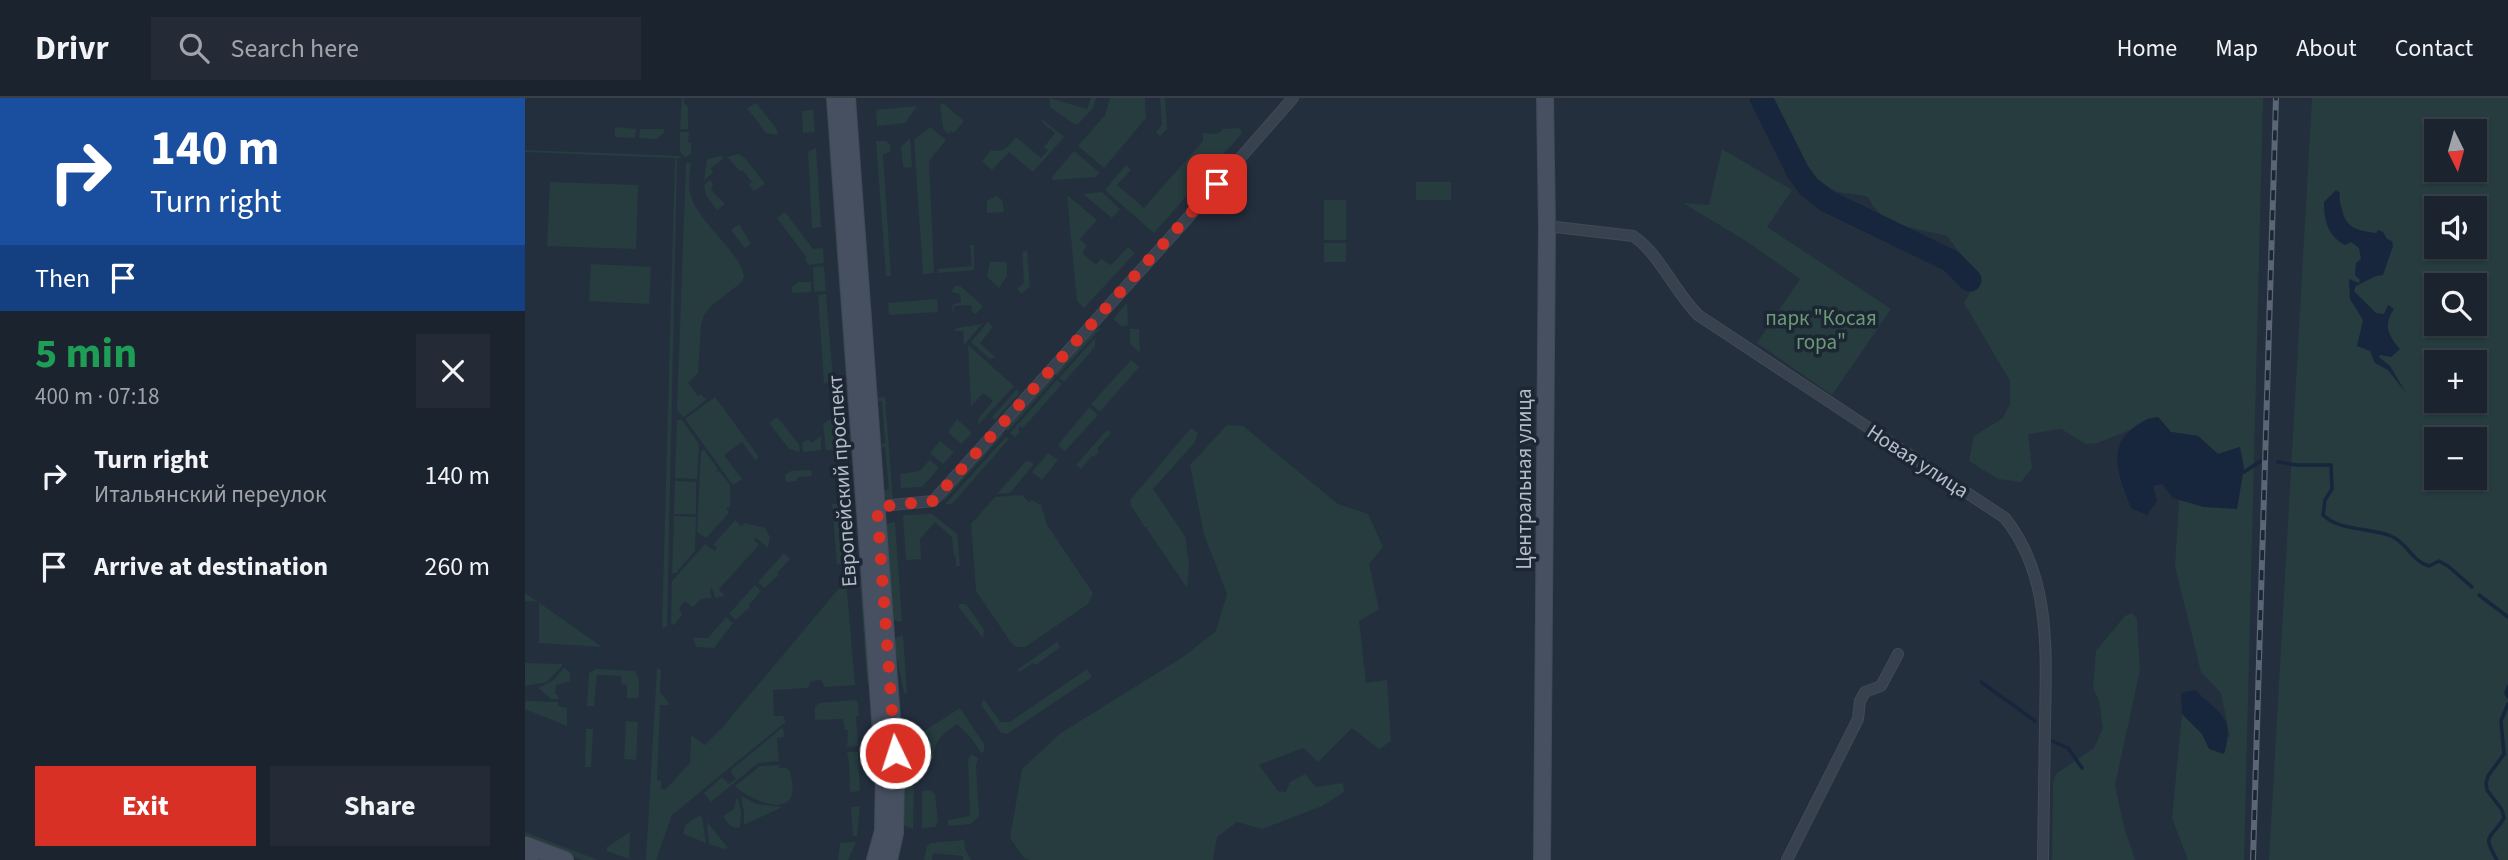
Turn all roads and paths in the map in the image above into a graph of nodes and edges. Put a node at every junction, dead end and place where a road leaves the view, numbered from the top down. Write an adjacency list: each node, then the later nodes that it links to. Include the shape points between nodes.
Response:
1 (835, 98): 6 (street, Европейский проспект)
2 (847, 98): 6 (street, Европейский проспект)
3 (1293, 98): 6 (street, via 933,501)
4 (1545, 98): 5 (street, Центральная улица)
5 (1546, 226): 14 (street, Центральная улица); 16 (street, Новая улица, via 1633,236 1698,315 2005,518 2026,550 2045,630)
6 (871, 507): 12 (street, Европейский проспект, via 885,786 883,831); 13 (street, Европейский проспект, via 896,775)
7 (1898, 654): 15 (street, via 1881,686 1865,692 1860,701 1858,719)
8 (525, 845): 11 (street)
9 (525, 858): 10 (street)
10 (530, 860)
11 (565, 860)
12 (874, 860)
13 (890, 860)
14 (1542, 860)
15 (1787, 860)
16 (2043, 860)

